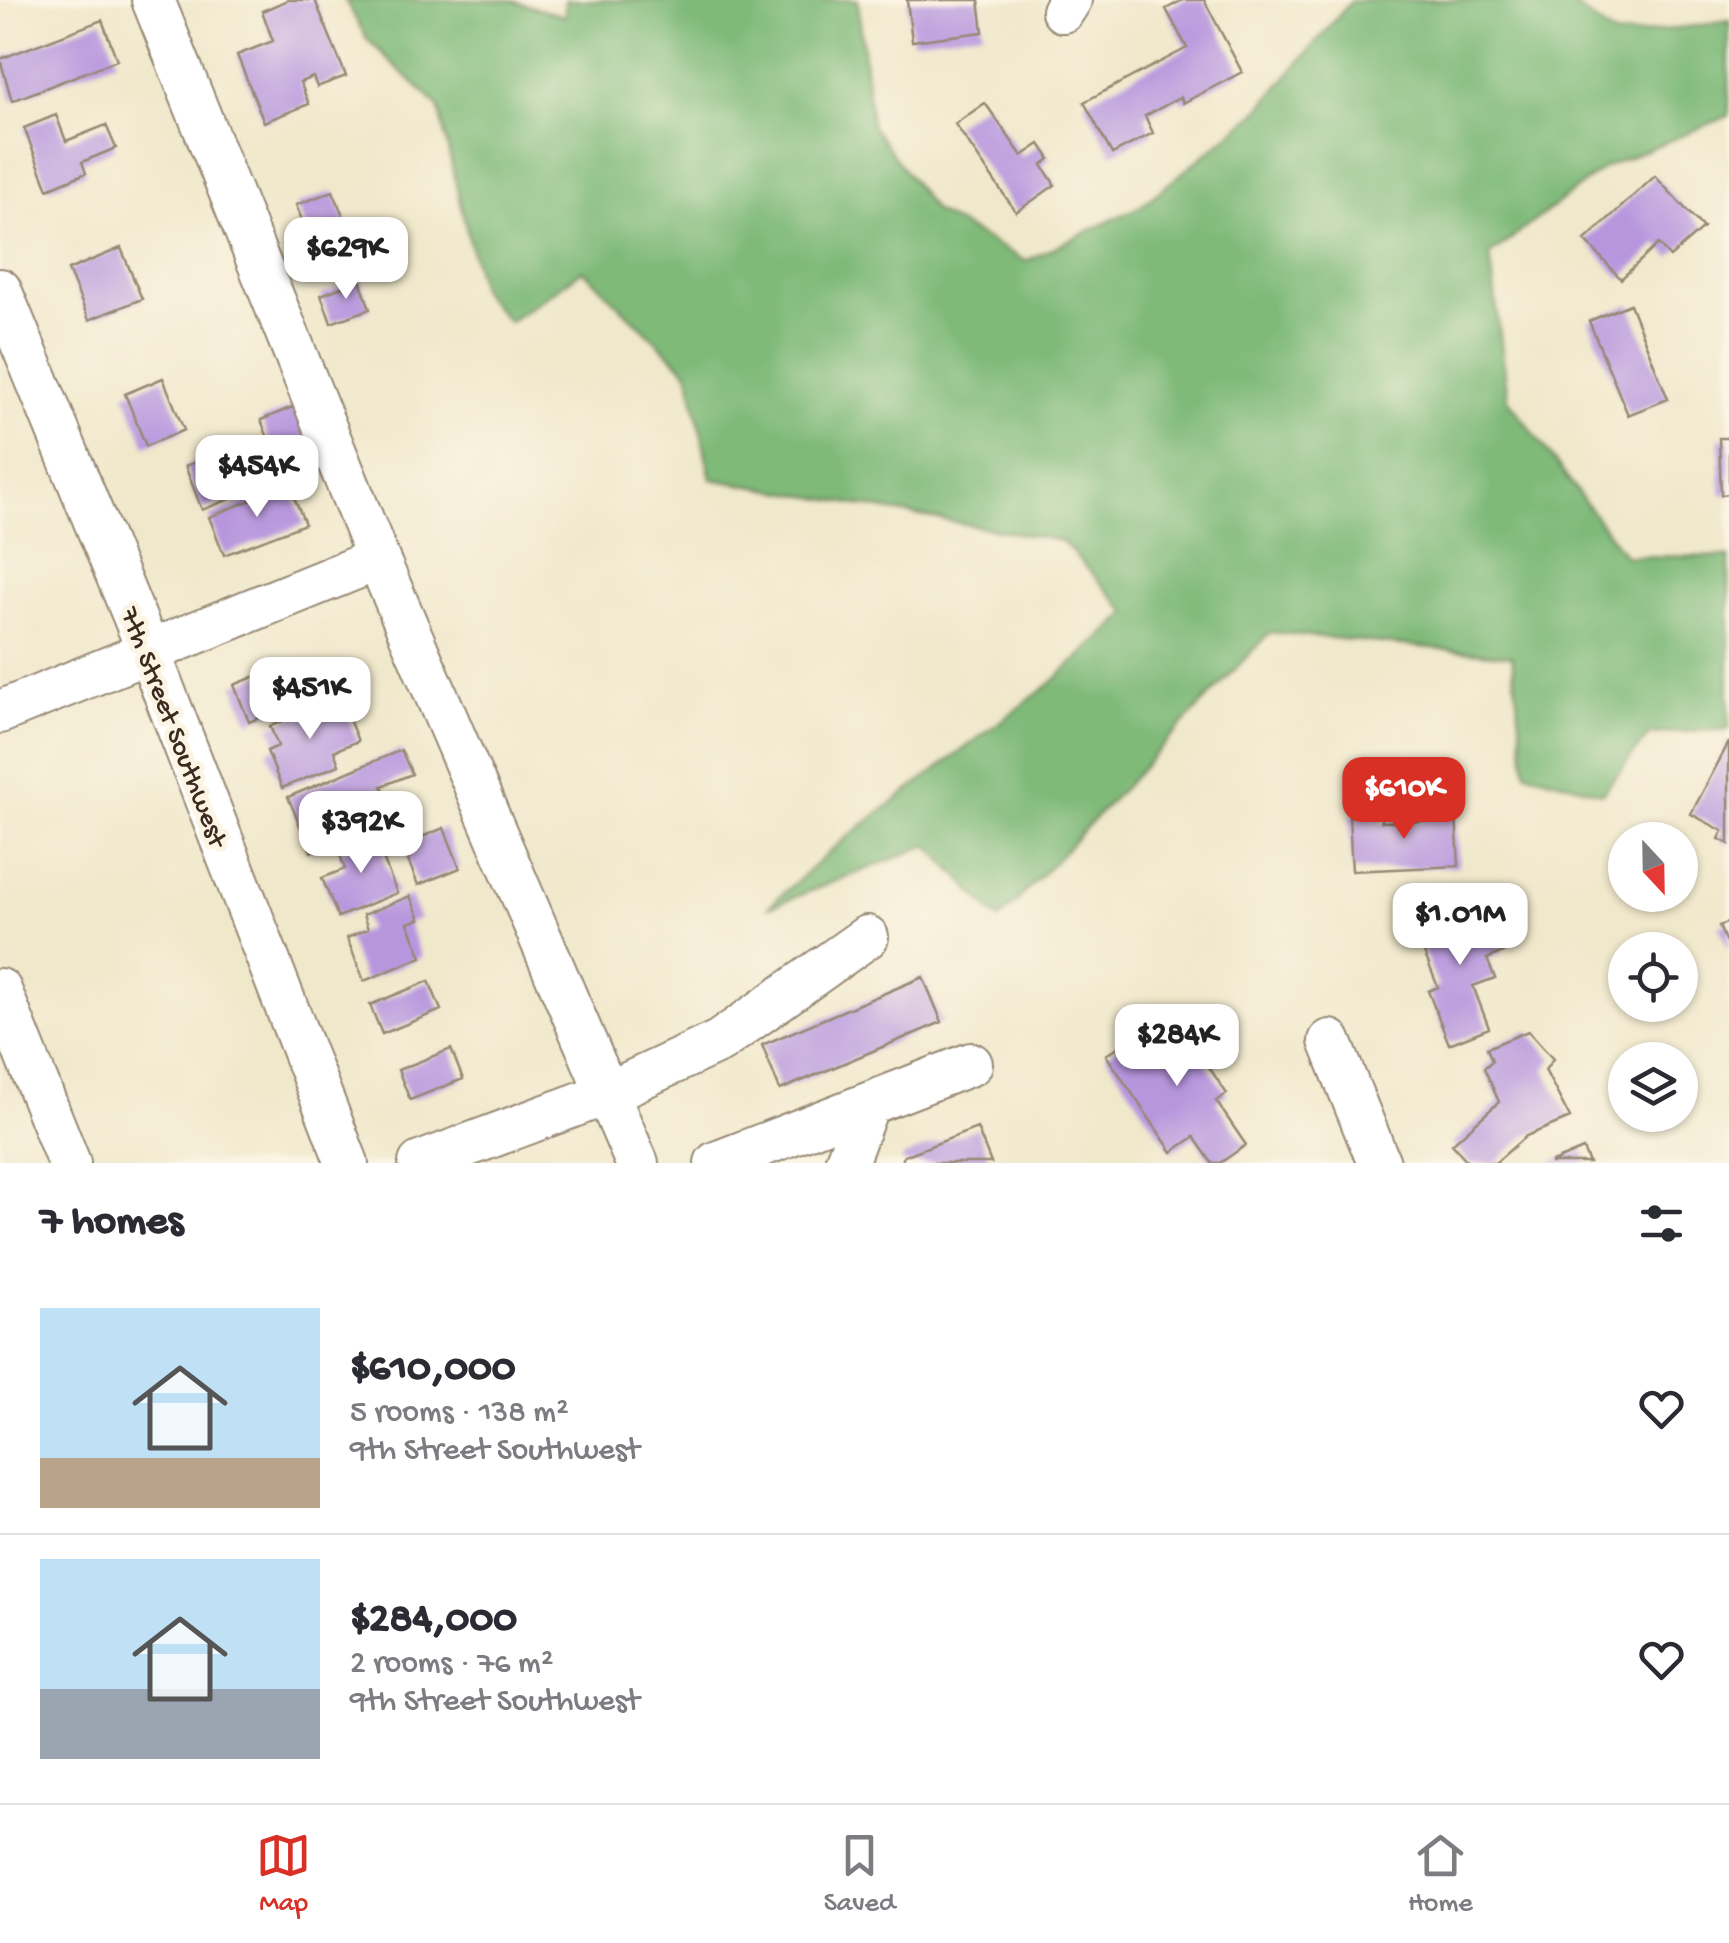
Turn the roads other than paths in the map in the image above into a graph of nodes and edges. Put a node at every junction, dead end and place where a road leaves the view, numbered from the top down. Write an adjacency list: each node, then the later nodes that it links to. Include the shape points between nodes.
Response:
1 (152, 0): 3 (street)
2 (0, 290): 4 (street, 7th Street Southwest)
3 (378, 559): 4 (street); 10 (street)
4 (148, 650): 5 (street); 13 (street, 7th Street Southwest)
5 (0, 712)
6 (868, 937): 10 (street, via 720,1040)
7 (0, 990): 12 (street)
8 (1330, 1041): 18 (street)
9 (971, 1064): 11 (street)
10 (608, 1093): 14 (street); 15 (street)
11 (868, 1104): 16 (street); 17 (street)
12 (69, 1163)
13 (347, 1163)
14 (420, 1163)
15 (637, 1163)
16 (716, 1163)
17 (846, 1163)
18 (1379, 1163)

